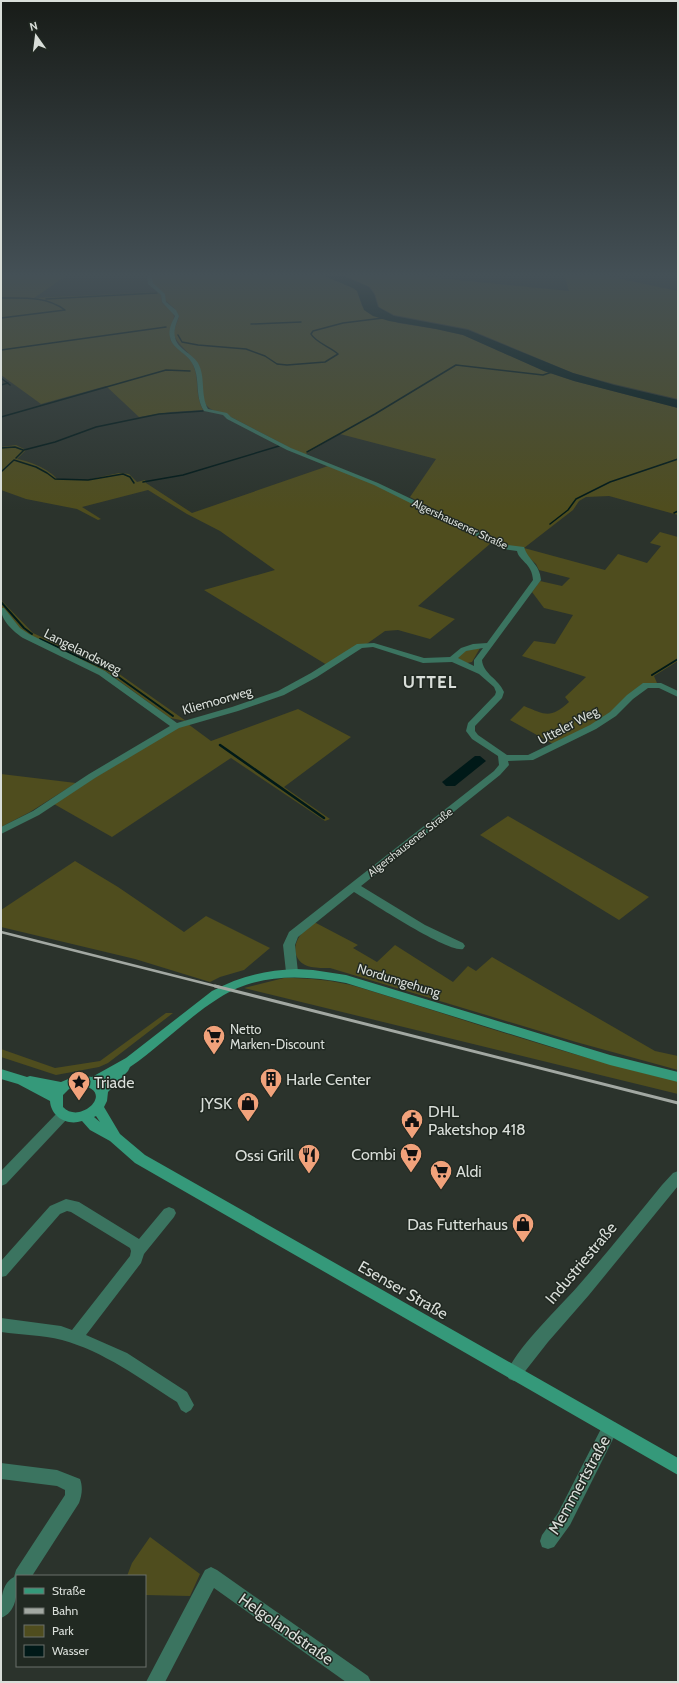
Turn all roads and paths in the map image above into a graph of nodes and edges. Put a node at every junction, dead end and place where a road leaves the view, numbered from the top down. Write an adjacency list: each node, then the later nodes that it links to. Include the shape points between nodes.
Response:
1 (187, 353): 3 (street, Algershausener Straße, via 198,368 202,404 206,410 225,414 289,449 376,484 506,547 521,549 533,564 537,580)
2 (1, 610): 7 (street, Langelandsweg, via 17,630 26,636 102,673)
3 (488, 645): 4 (street, via 466,649); 5 (street, Algershausener Straße, via 478,660)
4 (453, 659): 5 (street, Kliemoorweg); 7 (street, Kliemoorweg, via 423,661 374,645 365,645 352,650 281,693)
5 (481, 672): 8 (street, via 497,684 500,692 471,725 470,731)
6 (678, 694): 8 (street, Utteler Weg, via 655,684 646,685 613,714 593,727 530,758)
7 (176, 726): 9 (street, Kliemoorweg, via 36,813)
8 (504, 758): 10 (street, Algershausener Straße, via 504,765 497,773)
9 (1, 831)
10 (354, 887): 11 (street, via 415,925); 12 (street, Algershausener Straße, via 293,936 289,944)
11 (459, 946)
12 (292, 972): 14 (main road, Nordumgehung, via 346,979 596,1056); 16 (main road, Nordumgehung, via 269,975 217,993 129,1062 115,1078)
13 (1, 1074): 15 (main road)
14 (678, 1077)
15 (22, 1080): 17 (main road); 18 (main road)
16 (97, 1086): 17 (main road, via 78,1080); 19 (main road, via 103,1096)
17 (63, 1087): 18 (main road, via 58,1091)
18 (56, 1098): 20 (main road, via 55,1105)
19 (98, 1108): 21 (main road); 22 (main road, Esenser Straße)
20 (63, 1115): 21 (main road, via 77,1118); 24 (street)
21 (85, 1116): 22 (main road, Esenser Straße, via 95,1126)
22 (115, 1138): 30 (main road, Esenser Straße, via 140,1159 190,1189)
23 (678, 1177): 30 (street, Industriestraße, via 532,1349)
24 (1, 1180)
25 (169, 1213): 26 (street)
26 (138, 1251): 27 (street, via 135,1244 74,1206 66,1205 55,1210); 29 (street, via 136,1259)
27 (1, 1271)
28 (1, 1325): 29 (street, via 61,1333)
29 (75, 1338): 31 (street, via 122,1358 182,1397)
30 (514, 1374): 32 (main road, Esenser Straße)
31 (186, 1405)
32 (610, 1429): 33 (main road, Esenser Straße); 35 (street, Memmertstraße, via 564,1519)
33 (678, 1467)
34 (1, 1471): 36 (street, via 57,1478 74,1485 73,1497)
35 (548, 1541)
36 (23, 1575)
37 (16, 1586): 38 (street)
38 (1, 1609)
39 (155, 1682): 40 (street, Helgolandstraße, via 211,1576)
40 (362, 1682)

